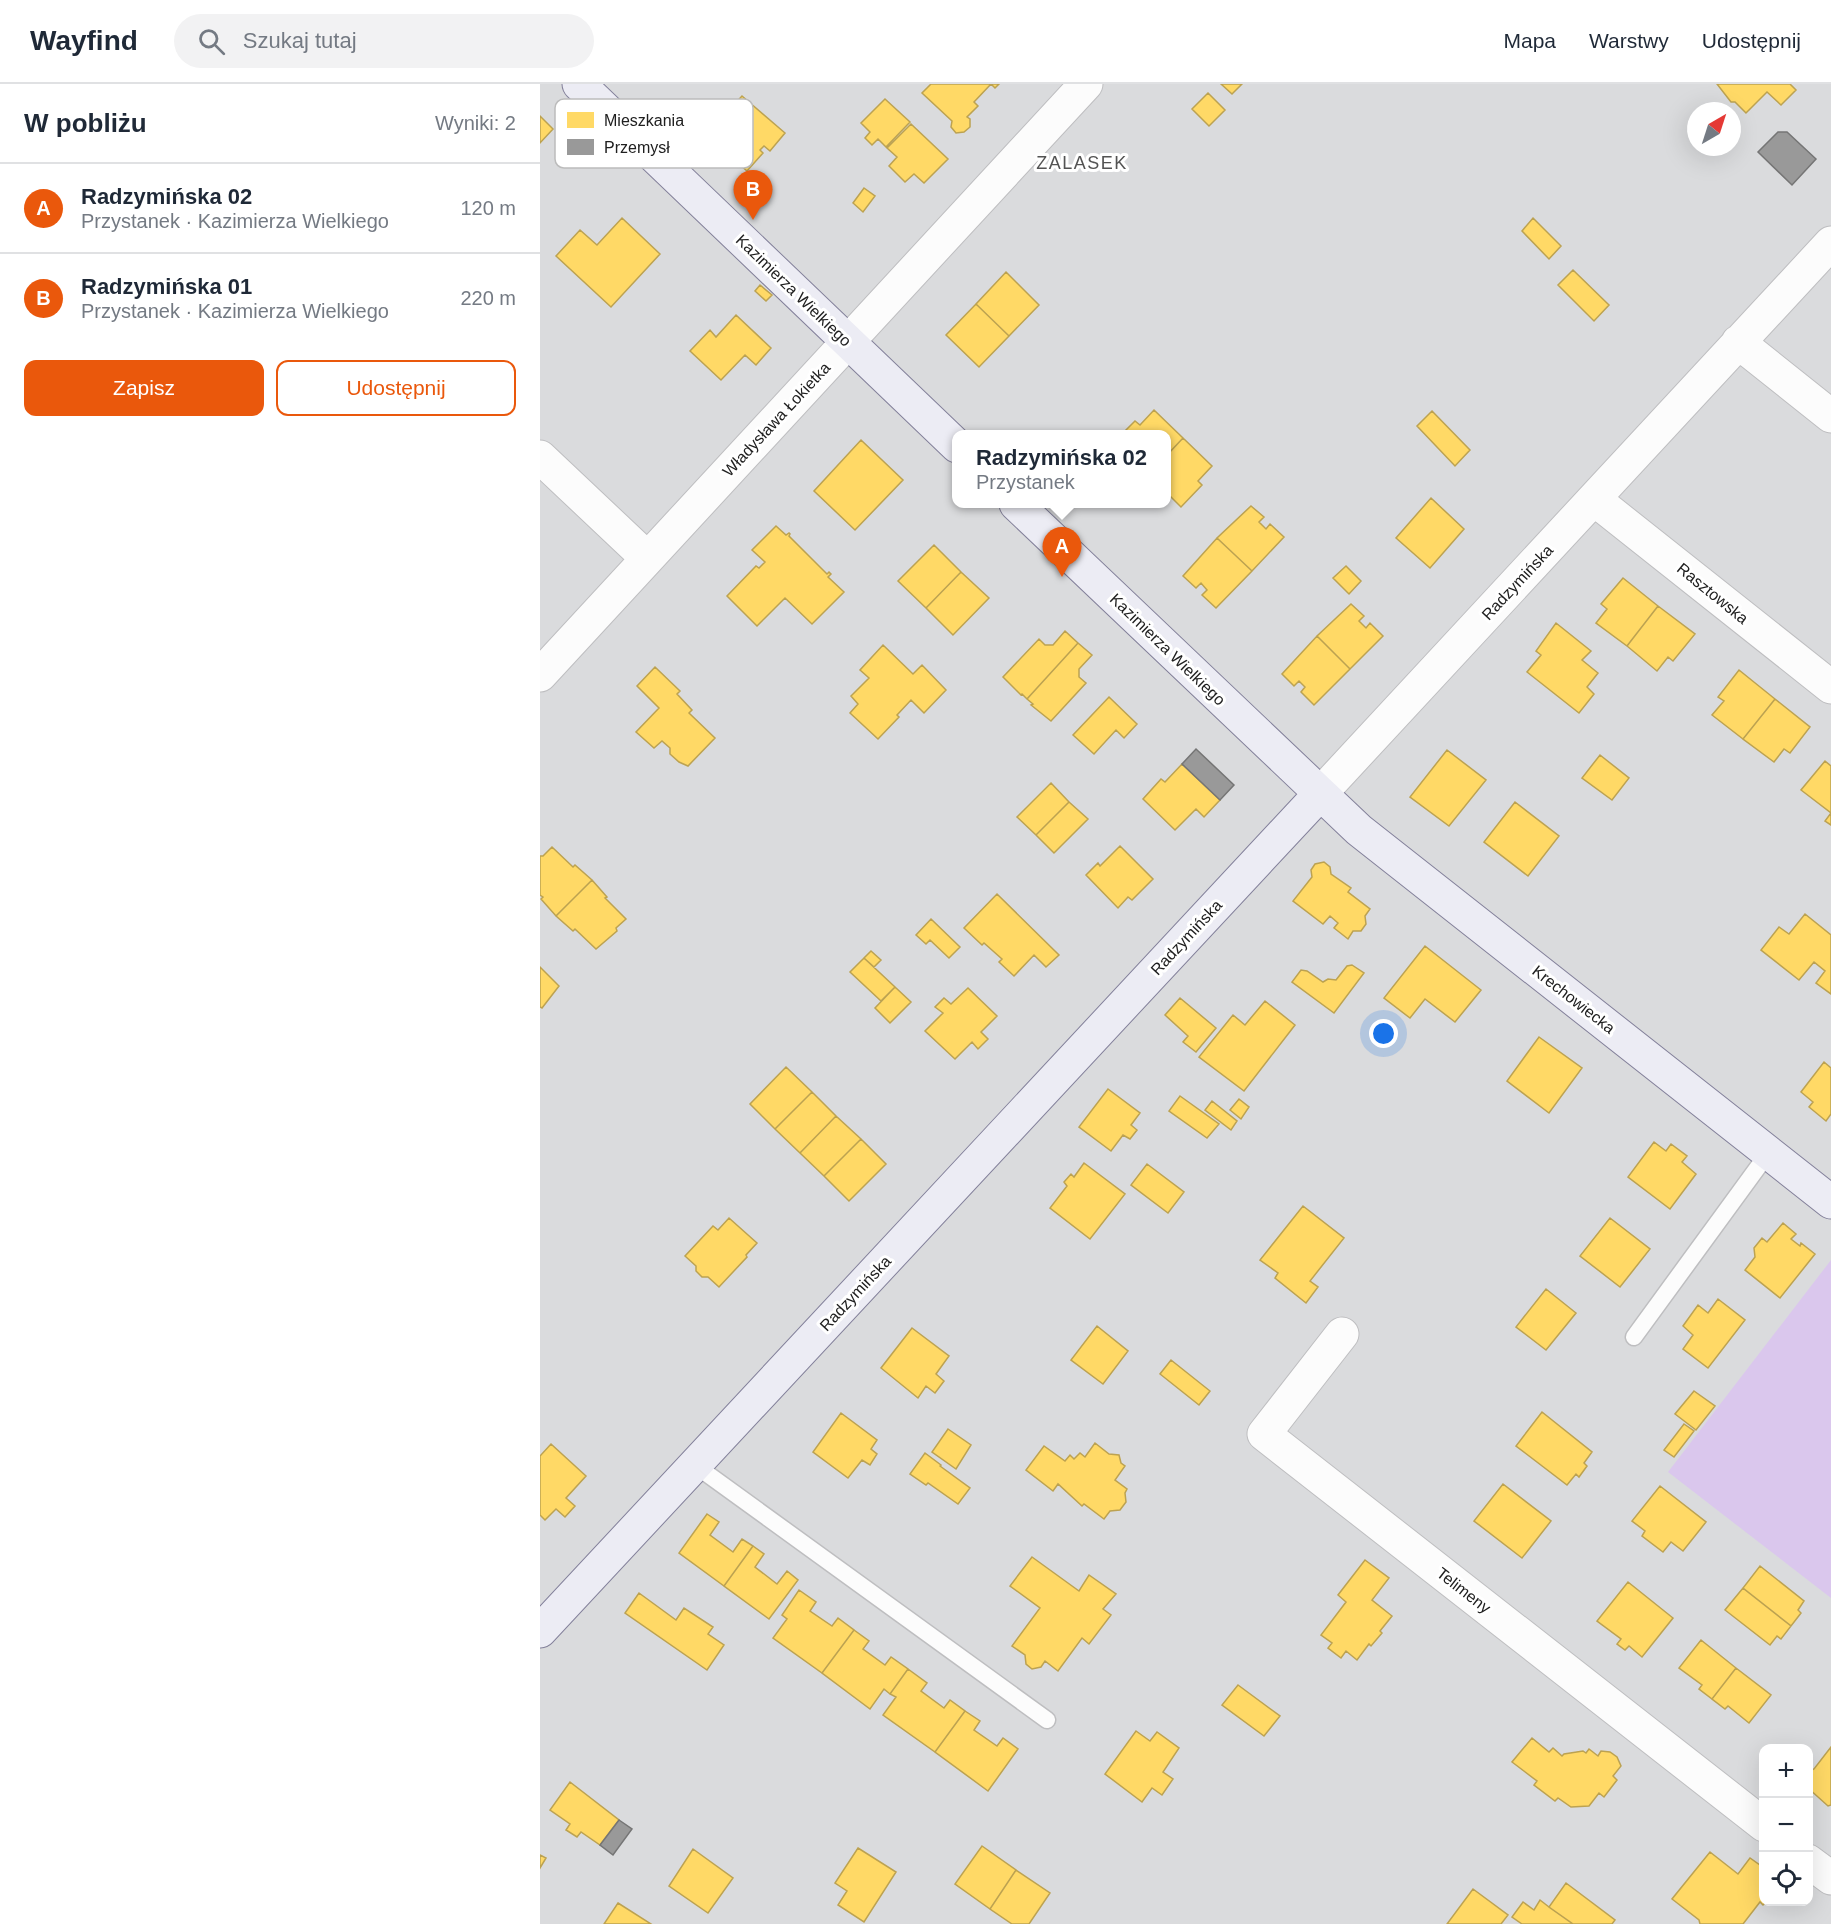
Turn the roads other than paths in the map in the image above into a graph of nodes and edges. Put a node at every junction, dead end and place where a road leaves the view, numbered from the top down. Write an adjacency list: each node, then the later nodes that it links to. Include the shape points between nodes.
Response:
1 (579, 84): 3 (street, Kazimierza Wielkiego)
2 (1086, 84): 6 (street, Władysława Łokietka)
3 (595, 99)
4 (667, 168): 6 (street, Kazimierza Wielkiego)
5 (1831, 243): 7 (street, Radzymińska)
6 (848, 341): 9 (street, Kazimierza Wielkiego); 13 (street, Władysława Łokietka)
7 (1738, 342): 8 (street); 11 (street, Radzymińska)
8 (1831, 416)
9 (952, 441)
10 (540, 457): 13 (street)
11 (1594, 499): 15 (street, Rasztowska); 16 (street, Radzymińska)
12 (1020, 508): 16 (street, Kazimierza Wielkiego)
13 (647, 558): 14 (street, Władysława Łokietka)
14 (540, 675)
15 (1831, 687)
16 (1320, 794): 17 (street, Krechowiecka, via 1359,830); 21 (street, Radzymińska)
17 (1768, 1152): 18 (street, Krechowiecka); 20 (lane)
18 (1831, 1202)
19 (1342, 1334): 24 (street, Telimeny, via 1264,1434)
20 (1634, 1337)
21 (695, 1465): 22 (street, Radzymińska); 23 (lane)
22 (540, 1631)
23 (1047, 1720)
24 (1759, 1822)
25 (1813, 1864): 26 (street)
26 (1831, 1878)

